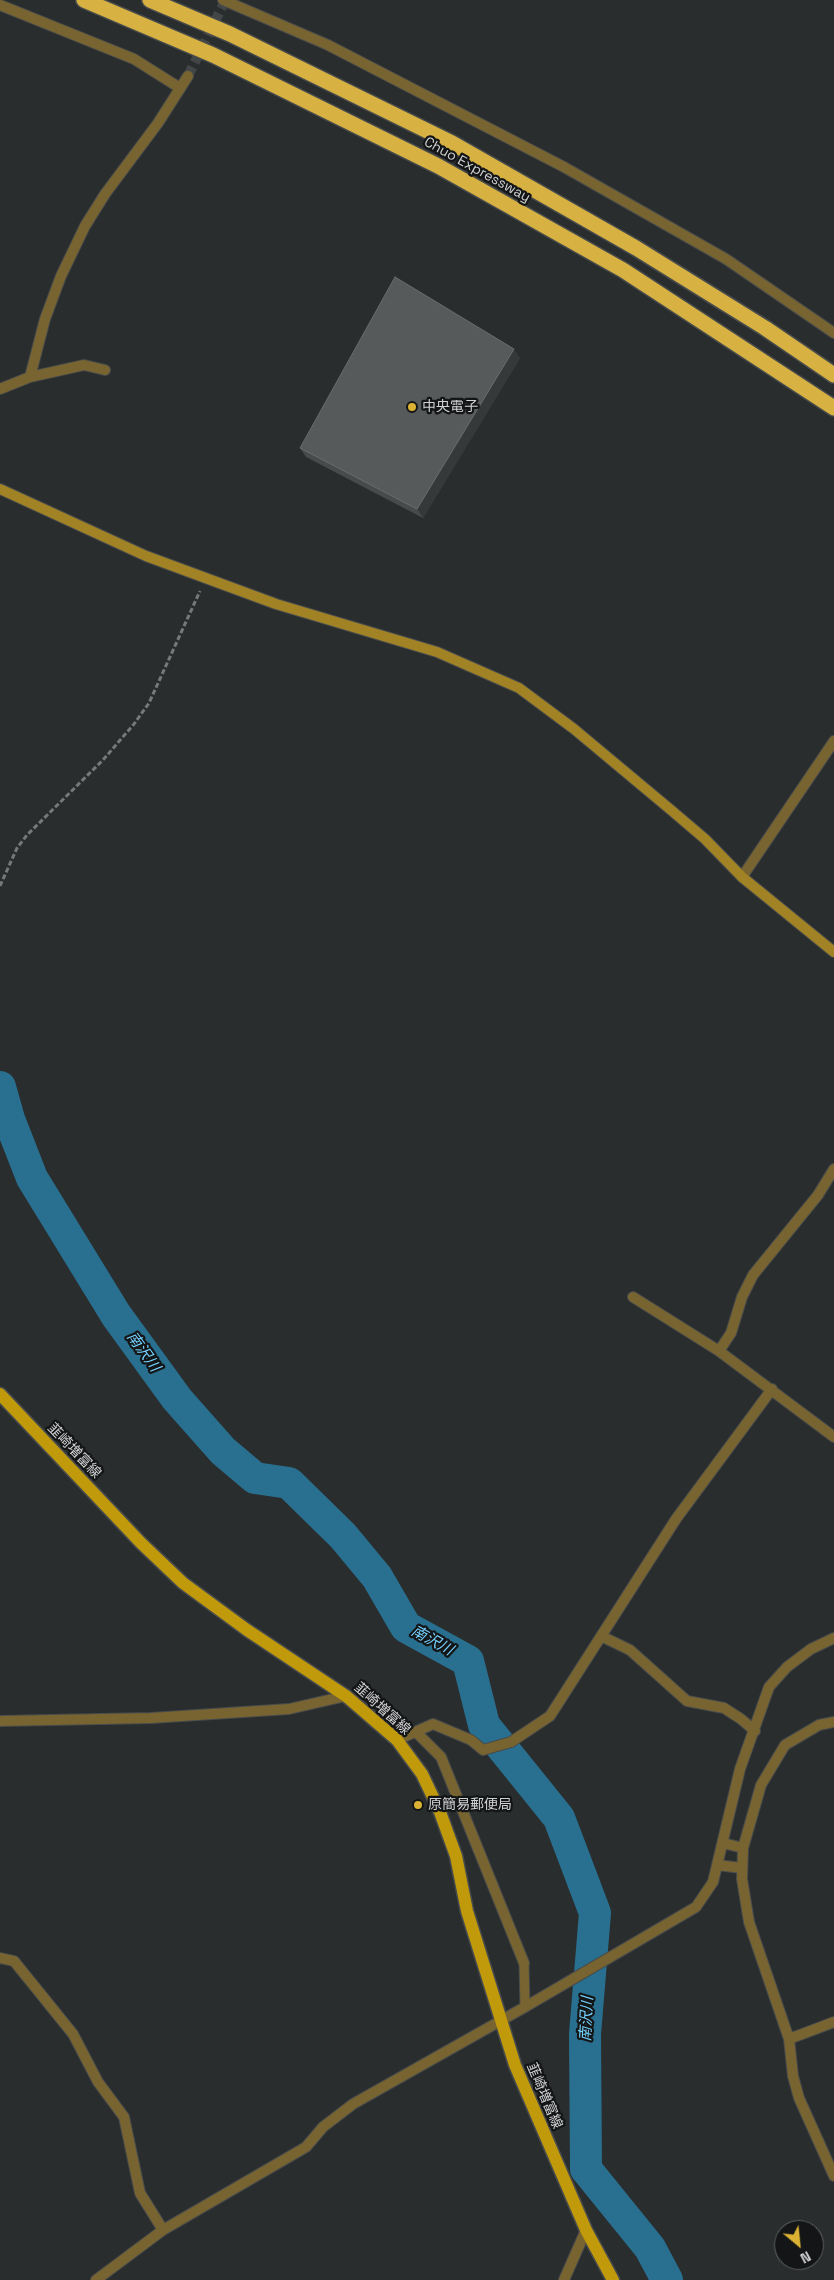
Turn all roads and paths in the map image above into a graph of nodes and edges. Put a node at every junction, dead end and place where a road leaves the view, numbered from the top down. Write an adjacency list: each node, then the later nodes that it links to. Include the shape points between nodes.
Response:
1 (84, 0): 12 (highway, Chuo Expressway, via 213,55 438,166 623,270)
2 (150, 0): 9 (highway, Chuo Expressway, via 230,34 452,144 636,248)
3 (223, 0): 7 (street, via 328,45 564,167 726,259)
4 (0, 5): 6 (street, via 134,59)
5 (188, 76): 6 (street)
6 (180, 88): 10 (street, via 85,226 45,318)
7 (834, 333)
8 (105, 370): 10 (street, via 84,365)
9 (834, 375)
10 (30, 377): 11 (street)
11 (0, 389)
12 (834, 408)
13 (0, 489): 14 (street, via 146,556)
14 (206, 578): 16 (street, via 276,604 437,652 519,688 672,810); 17 (path, via 149,702 103,760 27,835 17,848)
15 (834, 741): 16 (street)
16 (742, 877): 18 (street)
17 (0, 886)
18 (834, 952)
19 (834, 1169): 21 (street, via 818,1195 753,1275 730,1333)
20 (633, 1297): 21 (street)
21 (719, 1351): 22 (street)
22 (772, 1389): 24 (street); 25 (street, via 676,1518)
23 (0, 1394): 27 (main road, 韮崎増富線, via 141,1543 183,1582 247,1630)
24 (834, 1437)
25 (601, 1636): 30 (street, via 630,1650 687,1701 724,1708); 31 (street, via 550,1716 511,1742 483,1750 471,1740 433,1724)
26 (834, 1638): 30 (street, via 811,1649 769,1686)
27 (346, 1696): 28 (street, via 289,1709 151,1718); 32 (main road, 韮崎増富線)
28 (0, 1721)
29 (834, 1722): 34 (street, via 819,1725 785,1745 761,1785)
30 (755, 1731): 33 (street, via 740,1770)
31 (416, 1732): 32 (street); 38 (street, via 441,1757)
32 (396, 1740): 40 (main road, 韮崎増富線, via 422,1774 440,1812 456,1856 467,1911)
33 (722, 1843): 34 (street); 35 (street)
34 (743, 1848): 36 (street)
35 (718, 1865): 36 (street); 39 (street, via 713,1882 696,1907)
36 (742, 1868): 42 (street, via 750,1922)
37 (0, 1958): 44 (street, via 14,1961 73,2034 98,2082 124,2117 140,2194)
38 (524, 1963): 39 (lane)
39 (526, 2007): 40 (street)
40 (500, 2022): 44 (street, via 352,2104 323,2127 306,2147); 45 (main road, 韮崎増富線, via 515,2065)
41 (834, 2022): 42 (street)
42 (789, 2039): 43 (street, via 799,2098)
43 (834, 2176)
44 (164, 2230): 46 (street)
45 (586, 2230): 47 (street); 48 (main road, 韮崎増富線)
46 (96, 2280)
47 (564, 2280)
48 (614, 2280)

